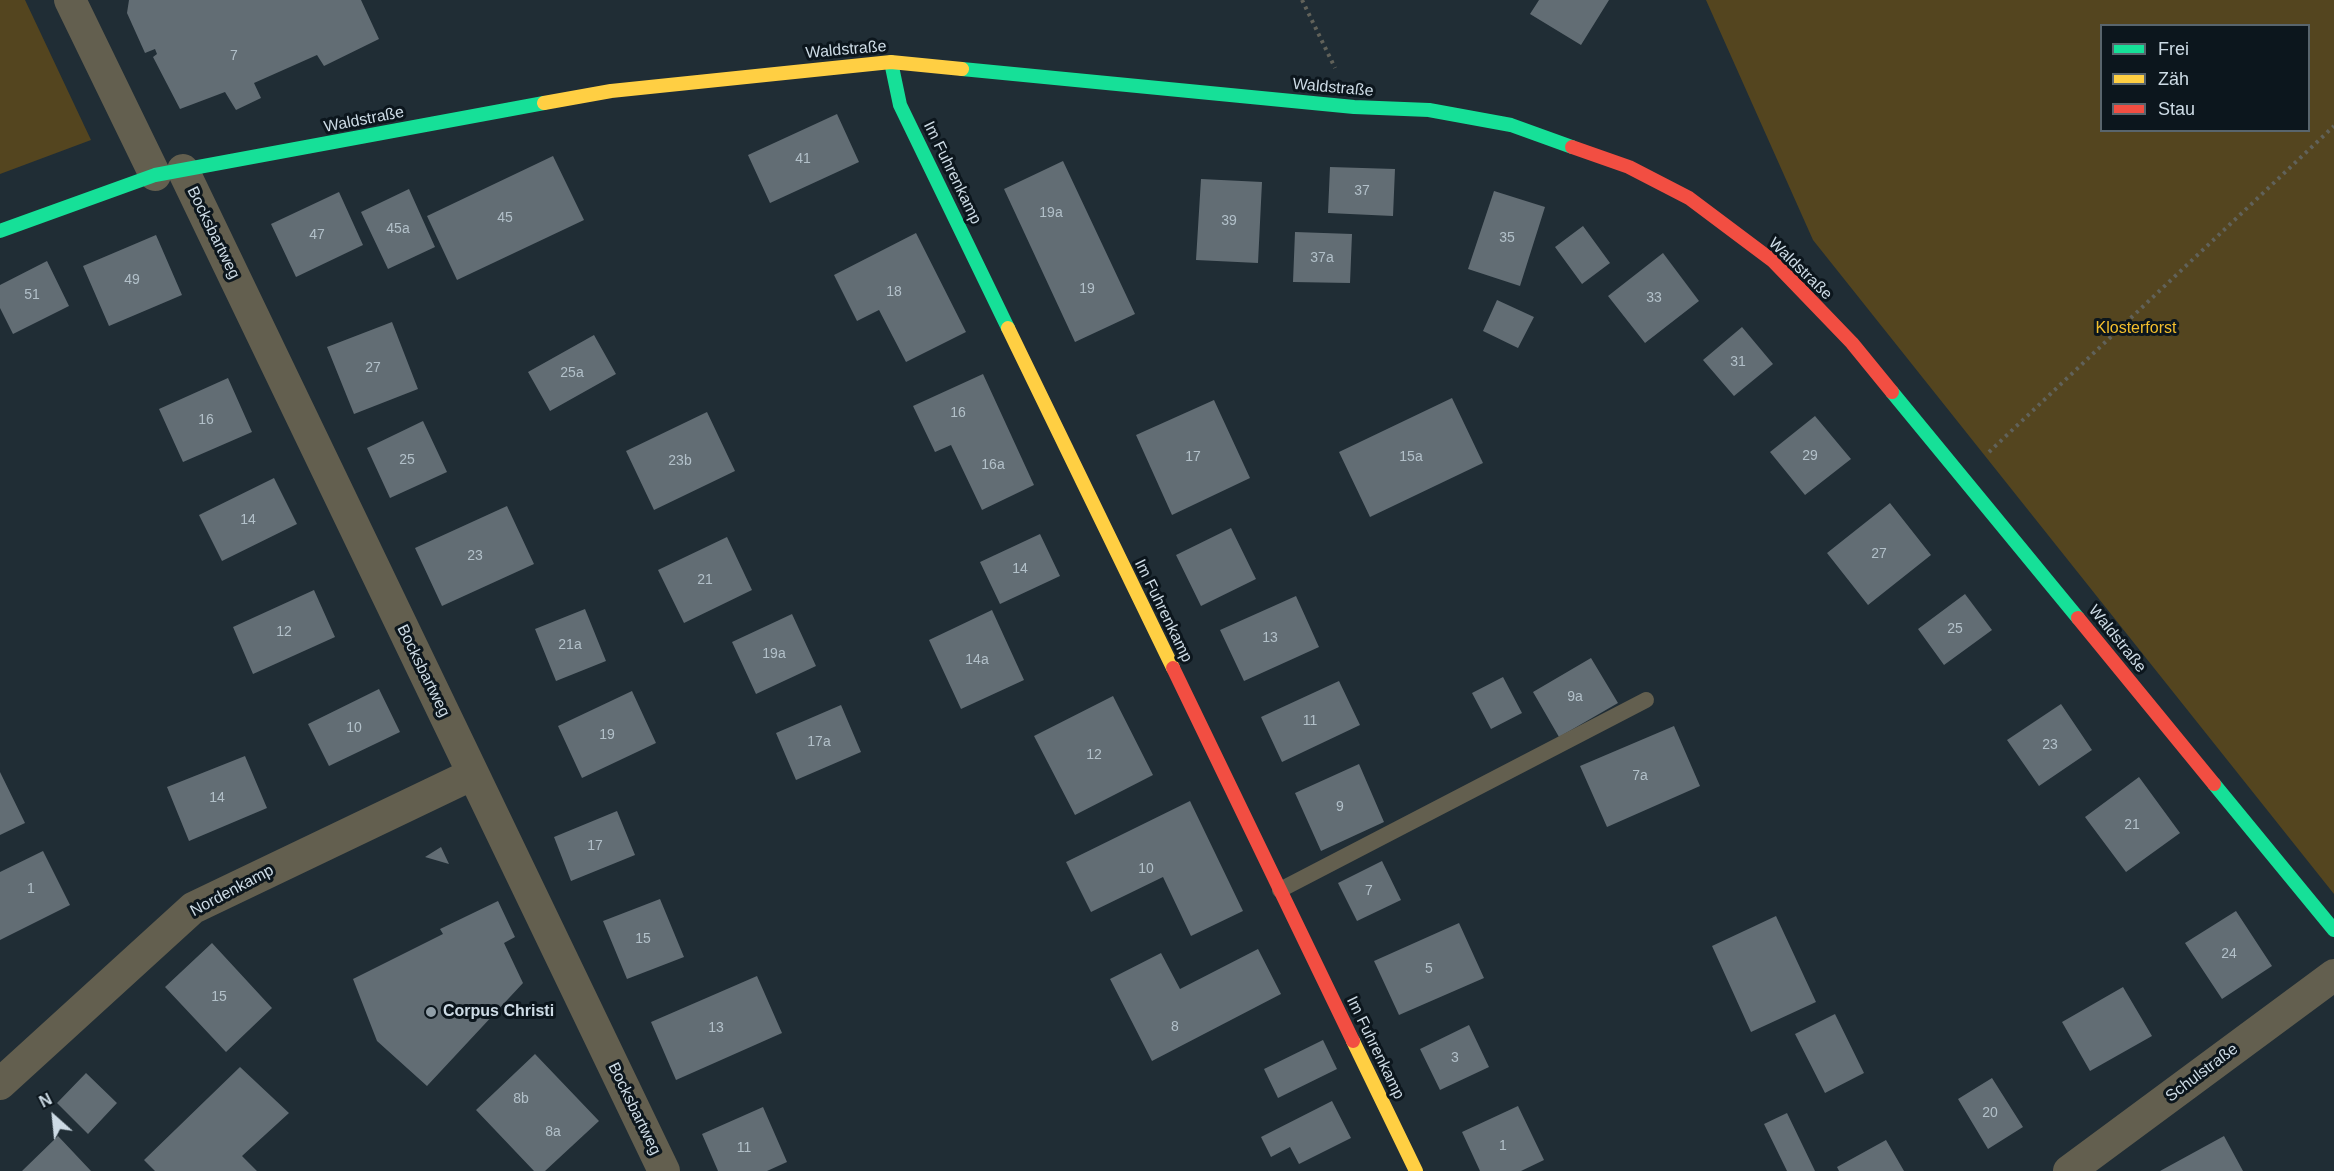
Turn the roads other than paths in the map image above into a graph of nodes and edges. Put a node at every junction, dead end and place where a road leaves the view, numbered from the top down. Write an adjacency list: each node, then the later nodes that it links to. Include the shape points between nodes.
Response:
1 (70, 0): 3 (street, Bocksbartweg)
2 (891, 62): 3 (street, Waldstraße, via 611,91); 7 (street, Im Fuhrenkamp, via 900,105); 8 (street, Waldstraße, via 1353,107 1429,110 1511,125 1629,167 1689,198 1773,261 1852,343)
3 (169, 173): 4 (street, Waldstraße); 6 (street, Bocksbartweg)
4 (0, 231)
5 (1646, 700): 7 (lane)
6 (472, 774): 10 (street, Nordenkamp, via 193,908); 11 (street, Bocksbartweg)
7 (1280, 890): 12 (street, Im Fuhrenkamp)
8 (2334, 930)
9 (2334, 975): 13 (street, Schulstraße)
10 (0, 1084)
11 (664, 1171)
12 (1416, 1171)
13 (2069, 1171)

